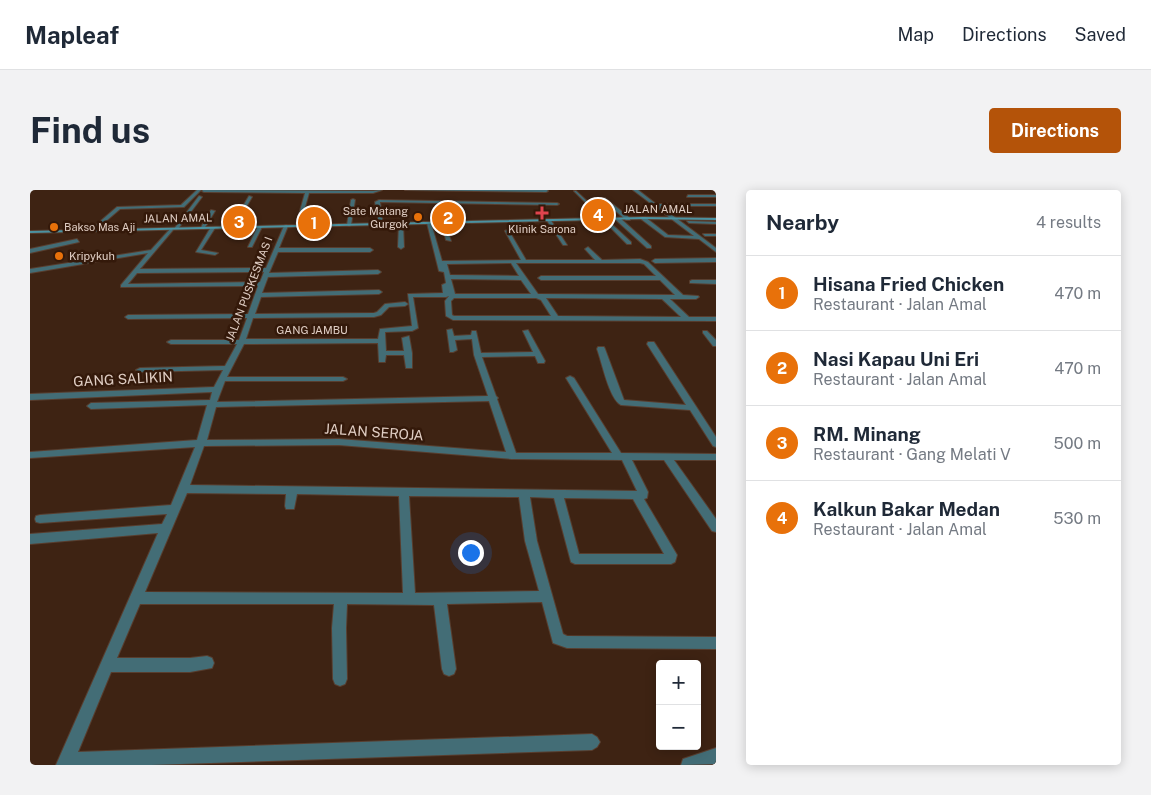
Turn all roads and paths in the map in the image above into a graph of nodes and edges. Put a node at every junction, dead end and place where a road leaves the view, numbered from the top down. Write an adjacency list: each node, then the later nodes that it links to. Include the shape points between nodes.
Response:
1 (203, 190): 8 (street); 41 (street); 44 (street, via 182,206 116,209)
2 (380, 190): 8 (street)
3 (407, 190): 4 (street)
4 (442, 190): 5 (street); 15 (street)
5 (492, 190): 6 (street)
6 (526, 190): 9 (street)
7 (634, 190): 19 (street)
8 (308, 191): 37 (street)
9 (546, 191)
10 (575, 192): 24 (street)
11 (716, 196): 17 (street, via 687,197)
12 (250, 197): 39 (street)
13 (604, 199): 26 (street)
14 (353, 200): 35 (street)
15 (446, 202): 16 (street); 33 (street, via 378,202)
16 (557, 204)
17 (700, 205): 18 (street); 20 (street)
18 (716, 205)
19 (655, 206): 20 (street); 23 (street)
20 (664, 206): 29 (street)
21 (213, 211): 42 (street)
22 (643, 218): 23 (street, JALAN AMAL); 26 (street, JALAN AMAL); 48 (street, via 667,236)
23 (672, 218): 29 (street, JALAN AMAL); 48 (street)
24 (605, 219): 25 (street, JALAN AMAL); 28 (street, JALAN AMAL); 51 (street)
25 (618, 219): 26 (street, JALAN AMAL); 56 (street)
26 (628, 219)
27 (716, 219): 29 (street, JALAN AMAL)
28 (548, 220): 38 (street, JALAN AMAL); 52 (street)
29 (686, 220): 32 (street); 46 (street)
30 (444, 222): 31 (street, JALAN AMAL); 38 (street, JALAN AMAL); 49 (street)
31 (429, 223): 34 (street, JALAN AMAL); 98 (street, via 446,295 410,295 416,328 382,330)
32 (716, 223)
33 (381, 224): 34 (street, JALAN AMAL); 35 (street, JALAN AMAL)
34 (401, 224): 55 (street)
35 (349, 225): 37 (street, JALAN AMAL)
36 (286, 226): 37 (street, JALAN AMAL); 40 (street, JALAN AMAL); 58 (street, JALAN PUSKESMAS I)
37 (298, 226)
38 (507, 226): 65 (street)
39 (232, 227): 40 (street, JALAN AMAL); 43 (street, JALAN AMAL)
40 (260, 227): 54 (street)
41 (174, 228): 42 (street, JALAN AMAL); 44 (street, JALAN AMAL); 62 (street)
42 (202, 228): 43 (street, JALAN AMAL)
43 (213, 228): 63 (street, via 198,251)
44 (91, 230): 45 (street, JALAN AMAL)
45 (30, 232)
46 (705, 235): 47 (street); 53 (street)
47 (716, 235)
48 (699, 238): 60 (street)
49 (449, 240)
50 (77, 241): 61 (street)
51 (629, 243)
52 (565, 244)
53 (716, 244)
54 (250, 246)
55 (401, 247)
56 (649, 247)
57 (588, 249): 66 (street)
58 (276, 250): 59 (street); 72 (street, JALAN PUSKESMAS I)
59 (370, 250)
60 (716, 250)
61 (30, 251)
62 (154, 251): 69 (street); 70 (street)
63 (215, 252)
64 (716, 260): 67 (street)
65 (528, 261): 66 (street); 68 (street); 75 (street)
66 (600, 261): 76 (street, via 643,262)
67 (655, 261)
68 (512, 262): 73 (street, via 444,262); 74 (street)
69 (30, 271)
70 (136, 271): 72 (street); 79 (street, via 124,286)
71 (378, 272): 72 (street)
72 (267, 273): 79 (street, JALAN PUSKESMAS I)
73 (448, 277): 74 (street); 82 (street)
74 (522, 278): 83 (street)
75 (541, 278): 76 (street); 84 (street)
76 (660, 278): 86 (street)
77 (692, 282): 78 (street)
78 (716, 282)
79 (262, 284): 81 (street, JALAN PUSKESMAS I)
80 (379, 292): 81 (street)
81 (258, 295): 89 (street, JALAN PUSKESMAS I)
82 (452, 296): 83 (street); 92 (street, via 448,301 449,316 453,318)
83 (534, 296): 84 (street)
84 (545, 297): 85 (street); 92 (street)
85 (664, 297): 86 (street); 91 (street)
86 (681, 297): 87 (street)
87 (696, 297)
88 (405, 304): 89 (street, via 387,305 374,315)
89 (252, 315): 90 (street); 97 (street, JALAN PUSKESMAS I)
90 (128, 317)
91 (686, 318): 92 (street); 93 (street)
92 (556, 319)
93 (716, 319)
94 (526, 331): 105 (street, via 539,357)
95 (705, 332): 101 (street)
96 (406, 338): 104 (street)
97 (242, 341): 98 (street, GANG JAMBU); 99 (street, GANG JAMBU); 107 (street, JALAN PUSKESMAS I)
98 (382, 341): 104 (street, via 382,357)
99 (170, 342)
100 (651, 344): 117 (street)
101 (716, 344)
102 (601, 349): 117 (street, via 615,392 624,404)
103 (453, 350): 105 (street, via 451,334 473,335)
104 (408, 353): 106 (street)
105 (478, 355): 114 (street)
106 (409, 366)
107 (227, 368): 108 (street); 111 (street, JALAN PUSKESMAS I)
108 (140, 370)
109 (570, 378): 122 (street)
110 (343, 379): 111 (street)
111 (222, 380): 112 (street, JALAN PUSKESMAS I)
112 (216, 389): 113 (street, GANG SALIKIN); 115 (street, JALAN PUSKESMAS I)
113 (30, 397)
114 (494, 398): 115 (street); 121 (street)
115 (212, 404): 116 (street); 118 (street, JALAN PUSKESMAS I)
116 (91, 406)
117 (692, 408): 119 (street)
118 (201, 443): 120 (street, JALAN SEROJA); 121 (street, JALAN SEROJA, via 339,442); 125 (street, JALAN PUSKESMAS I)
119 (716, 444)
120 (30, 455)
121 (512, 456): 122 (street, JALAN SEROJA)
122 (622, 456): 123 (street, JALAN SEROJA); 130 (street, via 643,492)
123 (667, 457): 124 (street, JALAN SEROJA); 134 (street)
124 (716, 457)
125 (183, 489): 126 (street); 132 (street, JALAN PUSKESMAS I)
126 (292, 490): 127 (street); 131 (street)
127 (404, 491): 128 (street); 140 (street)
128 (524, 495): 129 (street); 137 (street, via 531,541)
129 (558, 495): 130 (street); 130 (street, via 575,559 671,559)
130 (637, 496)
131 (290, 506)
132 (174, 509): 133 (street); 135 (street, JALAN PUSKESMAS I)
133 (40, 519)
134 (715, 525)
135 (165, 528): 136 (street); 138 (street, JALAN PUSKESMAS I)
136 (30, 540)
137 (546, 596): 141 (street); 142 (street, via 556,634 564,642)
138 (136, 598): 139 (street); 144 (street, JALAN PUSKESMAS I)
139 (341, 598): 140 (street); 146 (street)
140 (408, 598): 141 (street)
141 (440, 599): 145 (street)
142 (716, 643)
143 (208, 662): 144 (street)
144 (107, 665): 149 (street, JALAN PUSKESMAS I)
145 (449, 669)
146 (340, 679)
147 (592, 742): 149 (street)
148 (716, 756): 150 (street)
149 (66, 762)
150 (689, 765)

